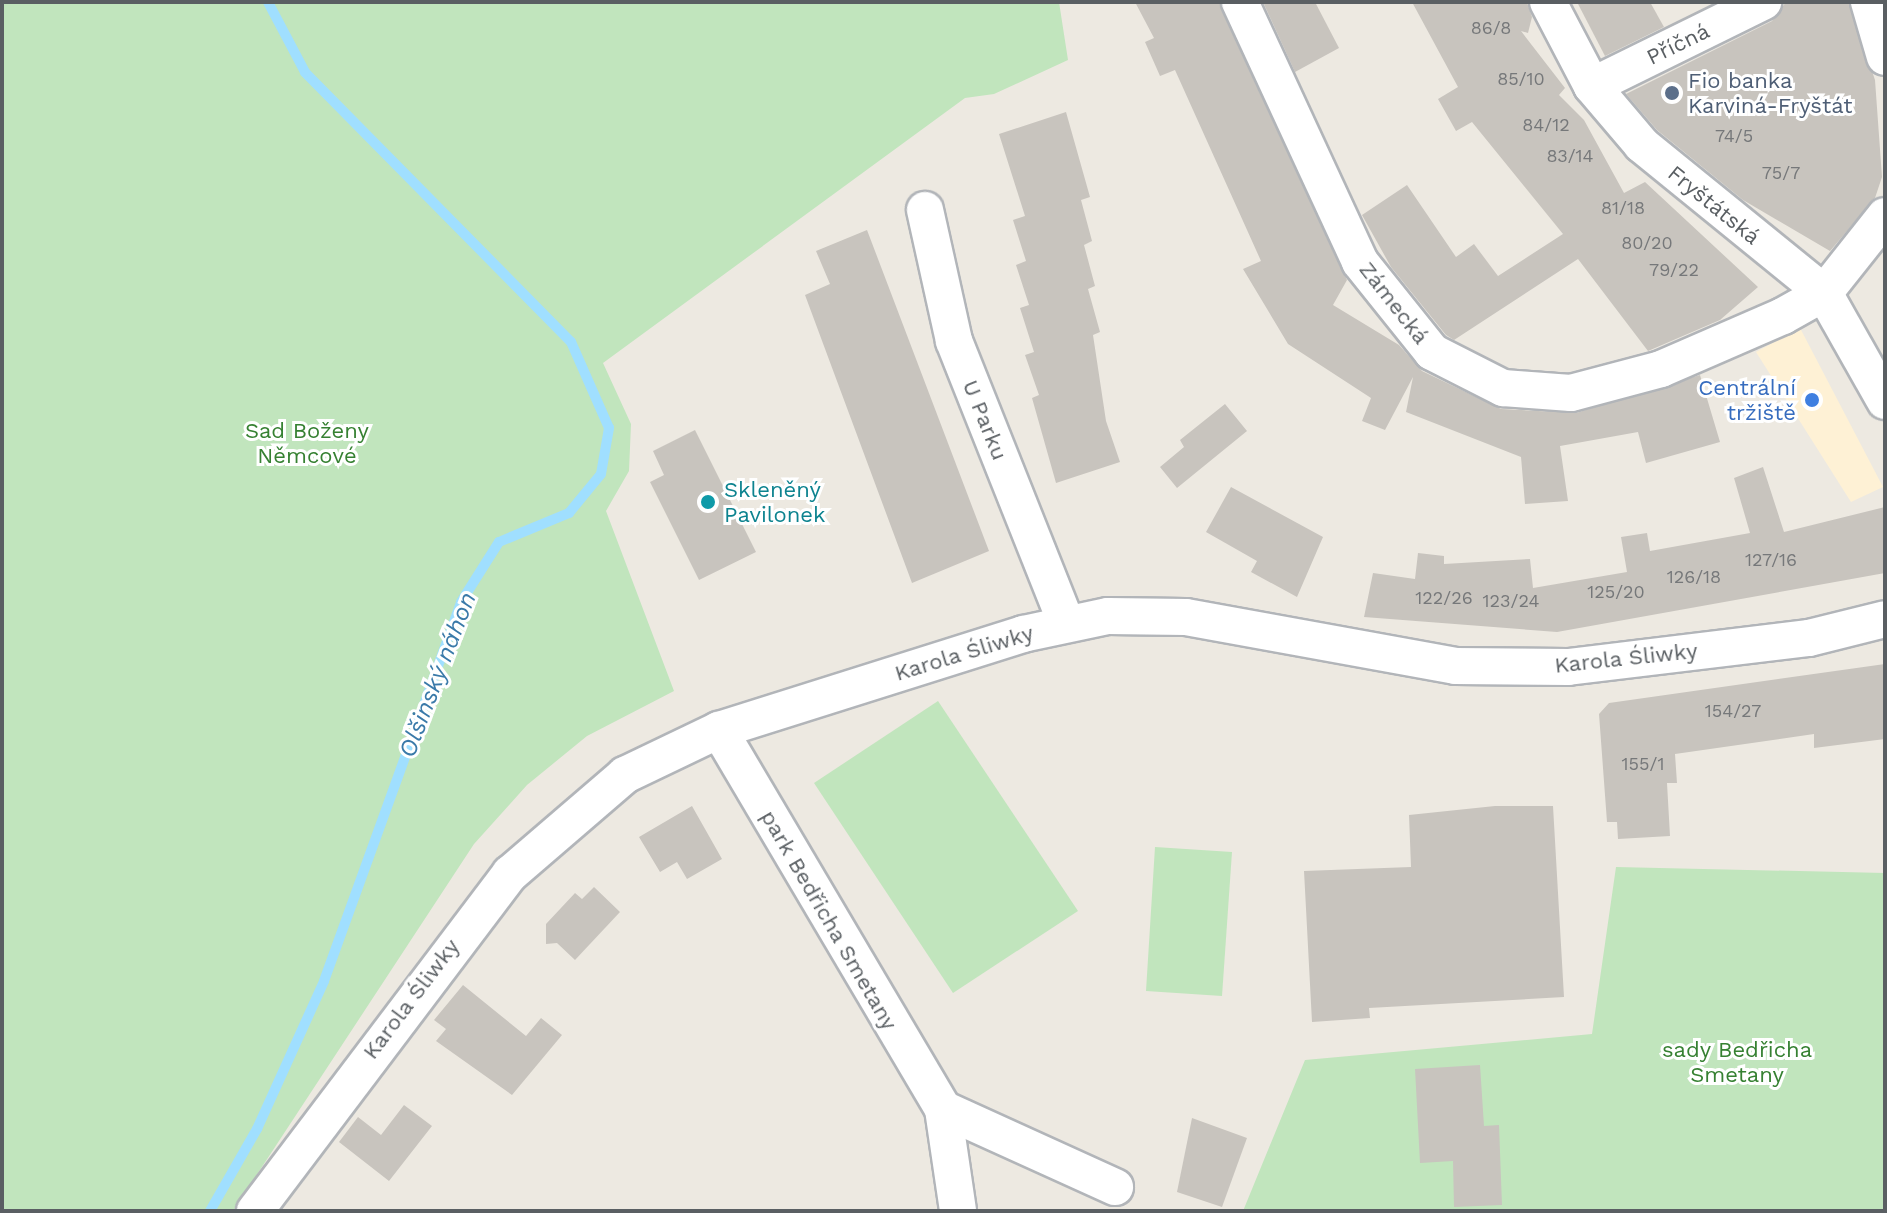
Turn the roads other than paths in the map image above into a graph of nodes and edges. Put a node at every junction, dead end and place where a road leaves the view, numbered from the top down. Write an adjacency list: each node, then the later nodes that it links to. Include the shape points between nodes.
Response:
1 (1240, 2): 9 (street, Zámecká, via 1360,262 1432,352 1503,388 1558,392 1661,369)
2 (1548, 2): 6 (street, Fryštátská)
3 (1763, 2): 6 (street, Příčná)
4 (1869, 2): 5 (street)
5 (1885, 57)
6 (1592, 86): 9 (street, Fryštátská, via 1675,176)
7 (925, 210): 12 (street, U Parku, via 954,341)
8 (1885, 216): 9 (street)
9 (1824, 293): 10 (street, Fryštátská)
10 (1885, 401)
11 (1885, 619): 12 (street, Karola Śliwky, via 1809,638 1568,667 1455,666 1186,617)
12 (1066, 622): 13 (street, Karola Śliwky)
13 (719, 730): 14 (street, park Bedřicha Smetany); 16 (street, Karola Śliwky, via 625,775 510,874)
14 (943, 1109): 15 (street); 17 (street, park Bedřicha Smetany)
15 (1115, 1187)
16 (255, 1211)
17 (958, 1211)

